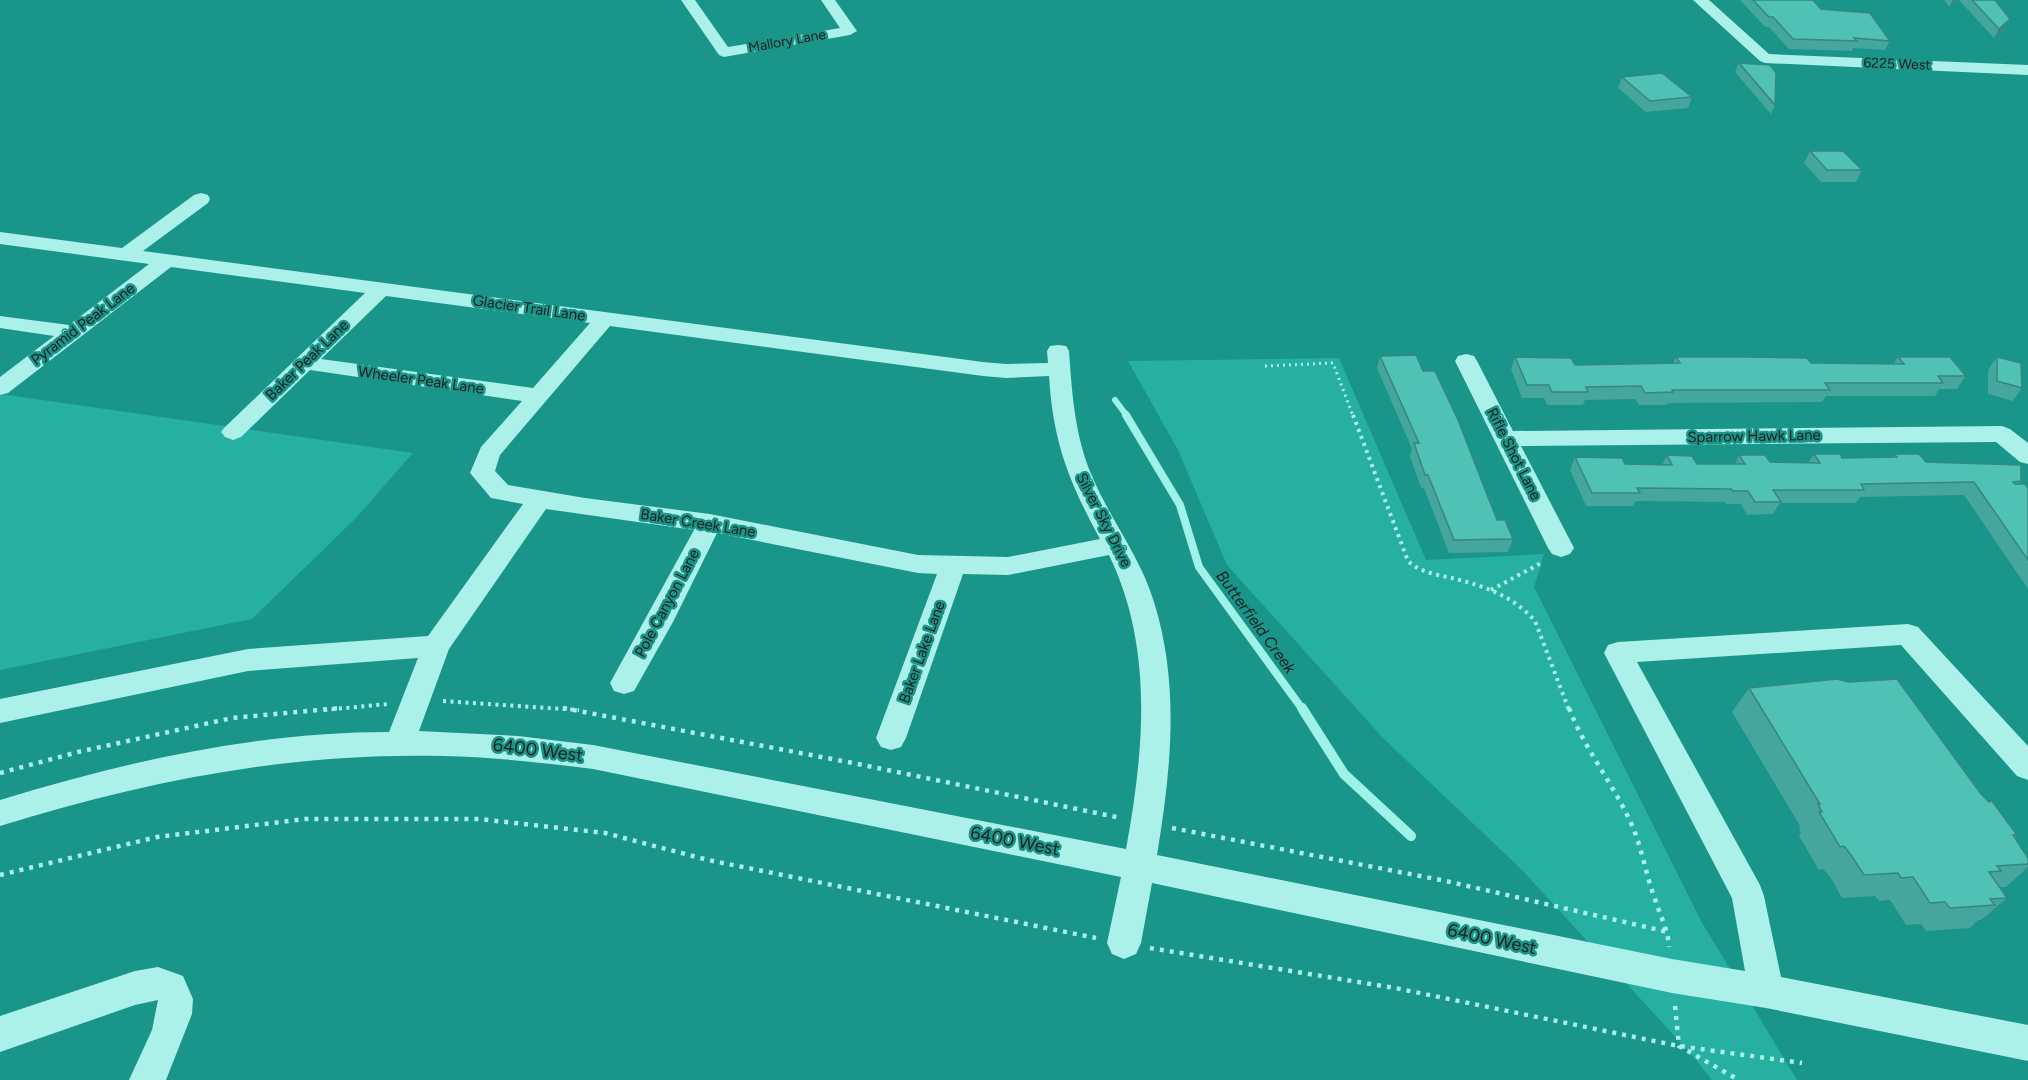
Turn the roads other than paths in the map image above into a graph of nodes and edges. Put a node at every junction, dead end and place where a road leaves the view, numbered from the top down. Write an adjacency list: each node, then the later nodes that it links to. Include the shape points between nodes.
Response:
1 (688, 0): 2 (street, Mallory Lane, via 723,52 850,31)
2 (828, 0)
3 (1700, 0): 4 (street, 6225 West, via 1765,58)
4 (2028, 70)
5 (201, 199): 7 (street)
6 (0, 238): 7 (street, Glacier Trail Lane)
7 (126, 255): 8 (street, Glacier Trail Lane)
8 (167, 260): 9 (street, Glacier Trail Lane); 12 (street, Pyramid Peak Lane)
9 (381, 289): 10 (street, Glacier Trail Lane); 15 (street, Baker Peak Lane)
10 (605, 319): 13 (street, Glacier Trail Lane, via 995,370); 17 (street, Baker Creek Lane)
11 (0, 321): 12 (street)
12 (73, 332): 16 (street, Pyramid Peak Lane)
13 (1058, 360): 23 (street, Silver Sky Drive, via 1062,410 1073,456 1089,496)
14 (1466, 361): 19 (street, Rifle Shot Lane)
15 (304, 363): 17 (street, Wheeler Peak Lane); 18 (street, Baker Peak Lane)
16 (0, 388)
17 (537, 396): 21 (street, Baker Creek Lane, via 489,453 482,473 500,492)
18 (233, 432)
19 (1506, 439): 20 (street, Sparrow Hawk Lane, via 2002,434); 24 (street, Rifle Shot Lane)
20 (2028, 456)
21 (539, 500): 22 (street, Baker Creek Lane); 26 (street)
22 (710, 523): 25 (street, Baker Creek Lane, via 918,564); 27 (street, Pole Canyon Lane)
23 (1117, 544): 25 (street, Baker Creek Lane, via 1008,566); 33 (street, Silver Sky Drive, via 1142,602 1156,676 1156,755)
24 (1552, 555)
25 (953, 566): 29 (street, Baker Lake Lane)
26 (436, 646): 28 (street, via 248,660); 30 (street)
27 (624, 683)
28 (0, 711)
29 (891, 738)
30 (400, 742): 32 (street, 6400 West, via 321,746 210,760 84,788); 33 (street, 6400 West, via 484,744 593,757)
31 (2028, 767): 35 (street, via 1908,634 1618,653 1748,896)
32 (0, 813)
33 (1138, 866): 34 (street, Silver Sky Drive); 35 (street, 6400 West, via 1672,976)
34 (1124, 943)
35 (1766, 991): 37 (street, 6400 West)
36 (0, 1034): 38 (street, via 148,984 161,984 176,994 177,1012)
37 (2028, 1043)
38 (147, 1080)

